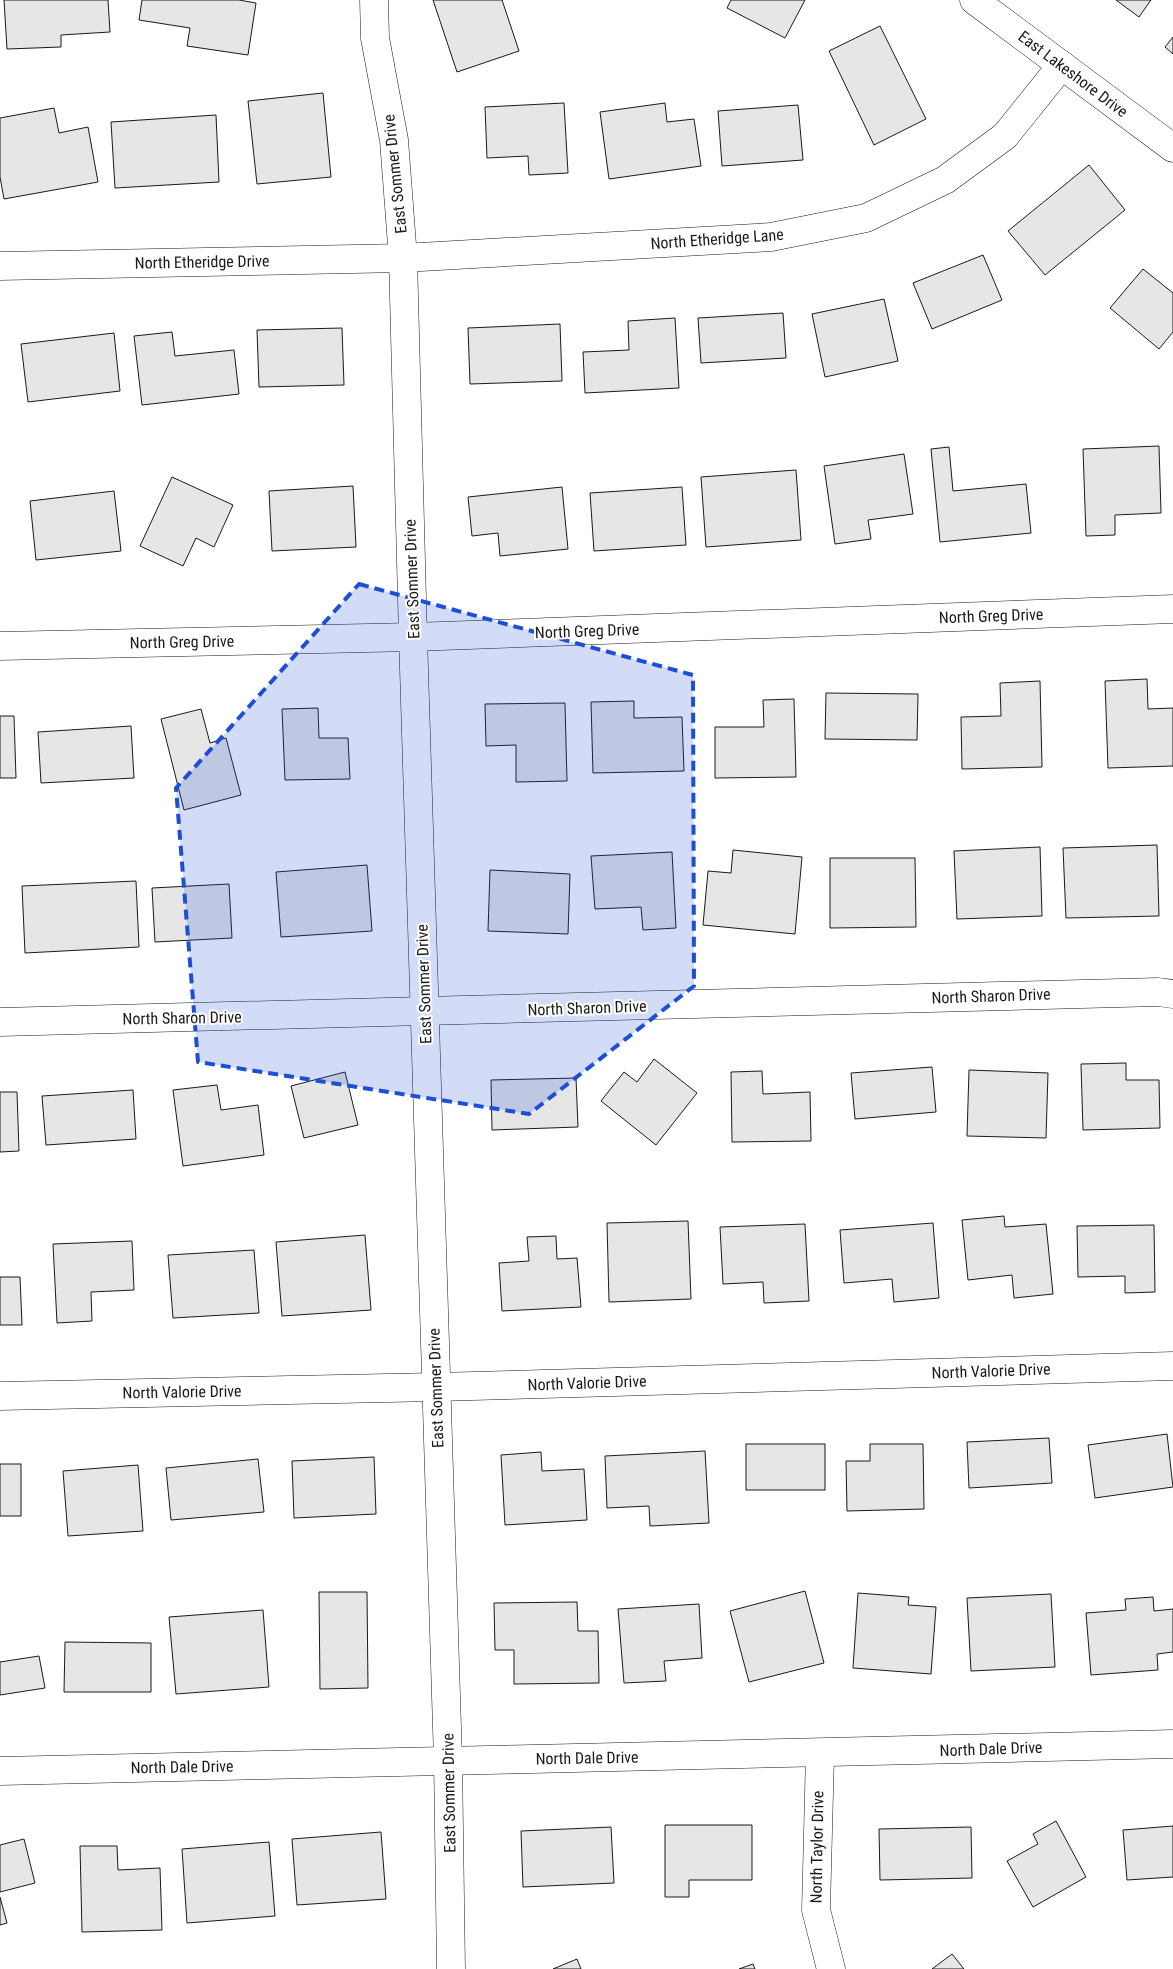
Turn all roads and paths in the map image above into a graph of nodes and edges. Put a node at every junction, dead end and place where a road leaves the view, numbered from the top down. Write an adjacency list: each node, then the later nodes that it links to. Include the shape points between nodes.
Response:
1 (374, 0): 5 (street, East Sommer Drive, via 376,38 394,140)
2 (974, 0): 3 (street, East Lakeshore Drive)
3 (1062, 65): 4 (street, East Lakeshore Drive); 5 (street, North Etheridge Lane, via 1005,136 945,180 866,218 771,237)
4 (1173, 148)
5 (403, 258): 6 (street, North Etheridge Drive); 8 (street, East Sommer Drive)
6 (0, 266)
7 (1173, 609): 8 (street, North Greg Drive)
8 (413, 637): 9 (street, North Greg Drive); 11 (street, East Sommer Drive)
9 (0, 646)
10 (1173, 994): 11 (street, North Sharon Drive)
11 (425, 1012): 12 (street, North Sharon Drive); 14 (street, East Sommer Drive)
12 (0, 1022)
13 (1173, 1366): 14 (street, North Valorie Drive)
14 (436, 1387): 15 (street, North Valorie Drive); 18 (street, East Sommer Drive)
15 (0, 1396)
16 (1173, 1744): 17 (street, North Dale Drive)
17 (820, 1754): 18 (street, North Dale Drive); 21 (street, North Taylor Drive, via 816,1910)
18 (448, 1760): 19 (street, North Dale Drive); 20 (street, East Sommer Drive)
19 (0, 1771)
20 (451, 1969)
21 (831, 1969)

